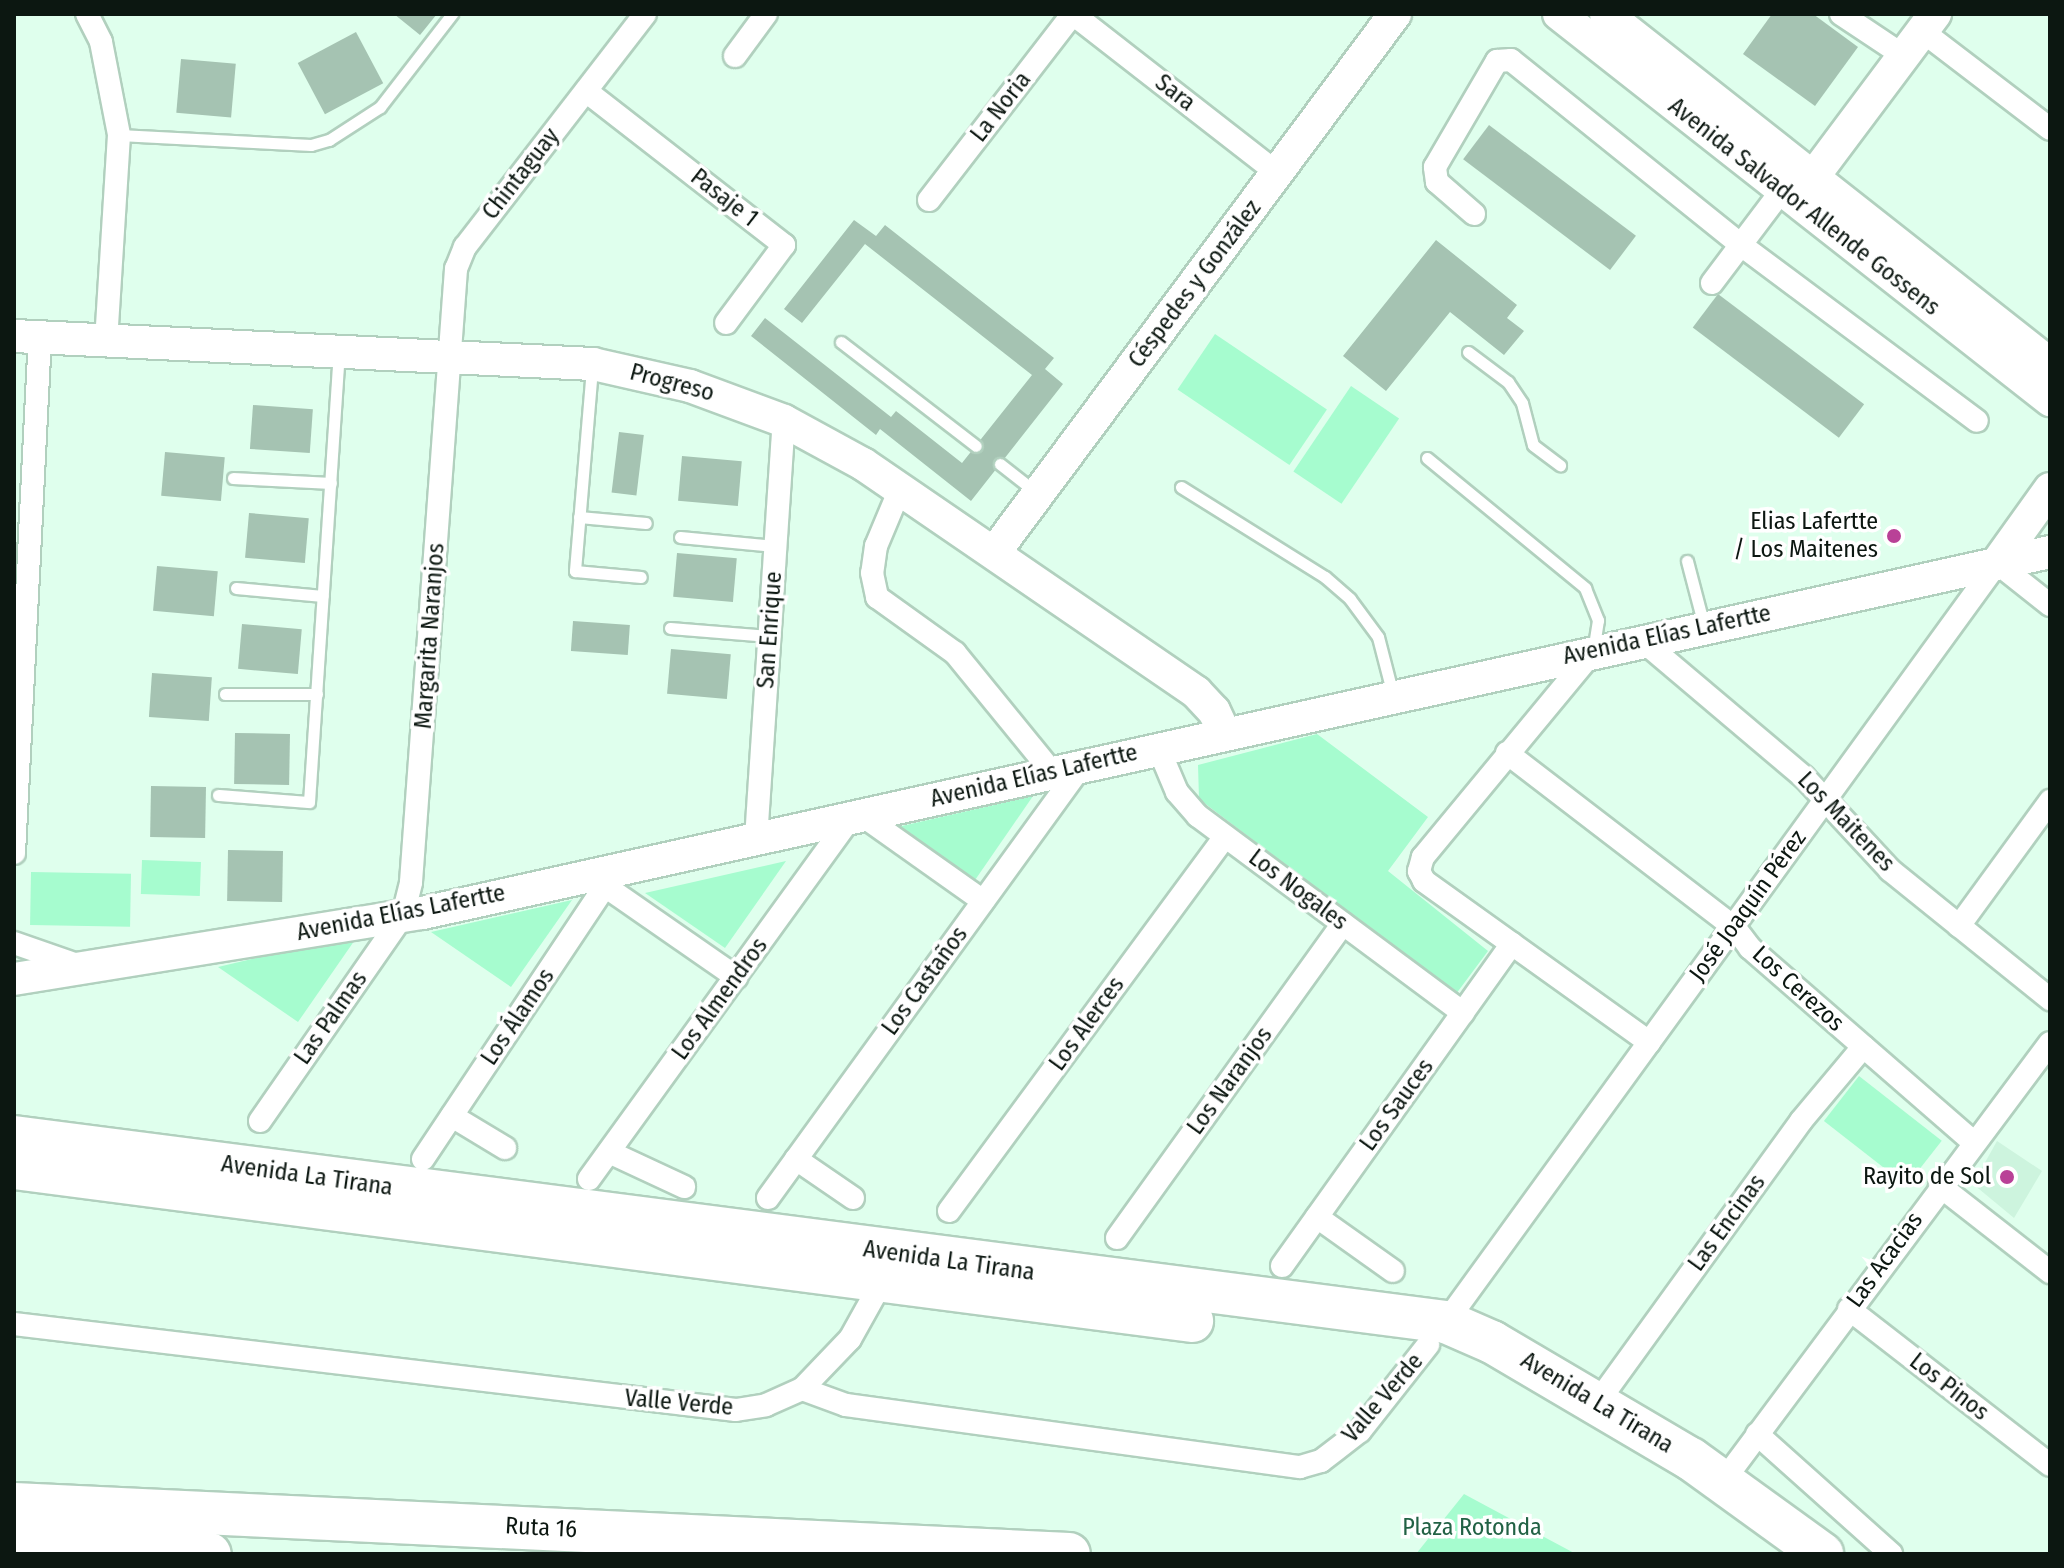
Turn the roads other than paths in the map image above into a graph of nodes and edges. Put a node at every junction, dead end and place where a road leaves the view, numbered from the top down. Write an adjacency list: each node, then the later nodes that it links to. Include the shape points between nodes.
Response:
1 (87, 14): 14 (street, via 101,42)
2 (452, 14): 14 (lane, via 380,107 329,140 311,145)
3 (645, 14): 12 (street, Chintaguay)
4 (766, 14): 11 (street)
5 (1073, 14): 15 (street, Sara); 18 (street, La Noria)
6 (1395, 14): 15 (street, Céspedes y González)
7 (1559, 14): 17 (street, Avenida Salvador Allende Gossens)
8 (1606, 14): 16 (street, Avenida Salvador Allende Gossens)
9 (1841, 14): 10 (street)
10 (1920, 34): 13 (street); 16 (street)
11 (735, 56)
12 (586, 91): 22 (street, Pasaje 1, via 784,245); 28 (street, Chintaguay, via 465,247 453,280)
13 (2050, 129)
14 (119, 135): 24 (street)
15 (1277, 173): 43 (street, Céspedes y González)
16 (1813, 177): 30 (street, Avenida Salvador Allende Gossens)
17 (1782, 190): 20 (street); 31 (street, Avenida Salvador Allende Gossens)
18 (929, 200)
19 (1474, 214): 20 (street, via 1437,182 1435,167 1497,61 1511,60)
20 (1741, 245): 21 (street); 33 (street)
21 (1712, 283)
22 (726, 323)
23 (27, 336): 24 (street, Progreso); 74 (street)
24 (106, 340): 26 (street, Progreso)
25 (841, 342): 34 (lane)
26 (340, 351): 28 (street, Progreso); 39 (lane)
27 (1468, 352): 37 (lane, via 1508,382 1522,403 1533,445)
28 (451, 356): 29 (street, Progreso); 77 (street, Margarita Naranjos, via 411,882)
29 (593, 364): 32 (street, Progreso, via 690,386); 44 (lane)
30 (2050, 364)
31 (2050, 400)
32 (784, 421): 41 (street, Progreso); 47 (street, San Enrique)
33 (1977, 421)
34 (976, 446)
35 (1427, 458): 60 (lane, via 1585,588 1598,620)
36 (1000, 464): 43 (lane)
37 (1560, 465)
38 (233, 478): 39 (lane)
39 (331, 483): 54 (lane)
40 (1181, 487): 63 (lane, via 1325,577 1350,599 1378,637)
41 (900, 489): 49 (street, Progreso); 67 (street, via 876,546 872,573 877,597 955,653)
42 (2050, 489): 51 (street, José Joaquín Pérez)
43 (1038, 494): 49 (street, Céspedes y González)
44 (579, 517): 45 (lane); 52 (lane, via 575,571)
45 (646, 523)
46 (680, 537): 47 (lane)
47 (775, 546): 58 (street, San Enrique)
48 (2050, 552): 51 (street, Avenida Elías Lafertte)
49 (994, 553): 64 (street, Progreso, via 1196,692)
50 (1687, 561): 56 (lane)
51 (1997, 563): 55 (street); 56 (street, Avenida Elías Lafertte); 69 (street, José Joaquín Pérez)
52 (641, 577)
53 (236, 588): 54 (lane)
54 (323, 596): 62 (lane)
55 (2050, 605)
56 (1704, 627): 59 (street, Avenida Elías Lafertte)
57 (670, 628): 58 (lane)
58 (769, 636): 73 (street, San Enrique)
59 (1644, 642): 60 (street, Avenida Elías Lafertte); 69 (street, Los Maitenes)
60 (1593, 651): 63 (street, Avenida Elías Lafertte); 66 (street)
61 (225, 694): 62 (lane)
62 (317, 694): 68 (lane, via 309,802)
63 (1393, 695): 64 (street, Avenida Elías Lafertte)
64 (1224, 732): 65 (street, Avenida Elías Lafertte)
65 (1158, 747): 67 (street, Avenida Elías Lafertte); 72 (street, Los Nogales, via 1177,792)
66 (1507, 753): 80 (street, Los Cerezos); 82 (street, via 1423,857 1419,871 1424,881)
67 (1067, 768): 71 (street, Avenida Elías Lafertte); 76 (street, Los Castaños)
68 (218, 795)
69 (1824, 799): 79 (street, Los Maitenes, via 1890,870); 80 (street, José Joaquín Pérez)
70 (2050, 801): 79 (street)
71 (856, 818): 73 (street, Avenida Elías Lafertte); 76 (street); 84 (street, Los Almendros)
72 (1225, 837): 78 (street, Los Nogales); 105 (street, Los Alerces)
73 (756, 839): 75 (street, Avenida Elías Lafertte)
74 (14, 853)
75 (603, 879): 77 (street, Avenida Elías Lafertte); 84 (street); 91 (street, Los Álamos)
76 (983, 901): 98 (street, Los Castaños)
77 (403, 915): 83 (street, Avenida Elías Lafertte); 92 (street, Las Palmas)
78 (1343, 924): 87 (street, Los Nogales); 107 (street, Los Naranjos)
79 (1959, 926): 86 (street, Los Maitenes)
80 (1735, 928): 88 (street, José Joaquín Pérez); 90 (street, Los Cerezos, via 1750,948)
81 (14, 943): 83 (street)
82 (1512, 944): 87 (street, Los Sauces); 88 (street)
83 (85, 968): 85 (street, Avenida Elías Lafertte)
84 (736, 977): 96 (street, Los Almendros)
85 (14, 979)
86 (2050, 999)
87 (1463, 1013): 106 (street, Los Sauces)
88 (1649, 1042): 114 (street, José Joaquín Pérez)
89 (2050, 1043): 94 (street, Las Acacias)
90 (1863, 1047): 94 (street, Los Cerezos); 116 (street, Las Encinas, via 1801,1121)
91 (452, 1116): 95 (street); 97 (street, Los Álamos)
92 (260, 1121)
93 (14, 1137): 110 (highway, Avenida La Tirana)
94 (1973, 1142): 101 (street, Las Acacias)
95 (505, 1148)
96 (609, 1152): 100 (street, Los Almendros); 102 (street)
97 (423, 1159)
98 (796, 1159): 103 (street, Los Castaños); 104 (street)
99 (14, 1168): 110 (highway, Avenida La Tirana)
100 (589, 1179)
101 (1940, 1186): 108 (street); 112 (street, Las Acacias)
102 (684, 1187)
103 (768, 1198)
104 (853, 1198)
105 (949, 1211)
106 (1317, 1217): 109 (street, Los Sauces); 111 (street)
107 (1117, 1238)
108 (2046, 1262)
109 (1282, 1266)
110 (886, 1268): 114 (highway, Avenida La Tirana); 115 (street, via 850,1339)
111 (1393, 1271)
112 (1849, 1309): 117 (street, Las Acacias); 118 (street, Los Pinos)
113 (14, 1324): 115 (street, Valle Verde, via 720,1409 766,1405)
114 (1437, 1334): 115 (street, Valle Verde, via 1353,1437 1321,1461 1300,1467 846,1405); 116 (highway, Avenida La Tirana, via 1492,1342); 124 (highway, Avenida La Tirana, via 1483,1368 1676,1480)
115 (802, 1389)
116 (1597, 1403): 119 (highway, Avenida La Tirana)
117 (1757, 1434): 119 (street, Las Acacias); 126 (street)
118 (2050, 1465)
119 (1724, 1480): 125 (highway, Avenida La Tirana)
120 (14, 1504): 123 (highway, Ruta 16)
121 (14, 1543): 122 (highway)
122 (210, 1554)
123 (1069, 1554)
124 (1776, 1554)
125 (1822, 1554)
126 (1891, 1554)

